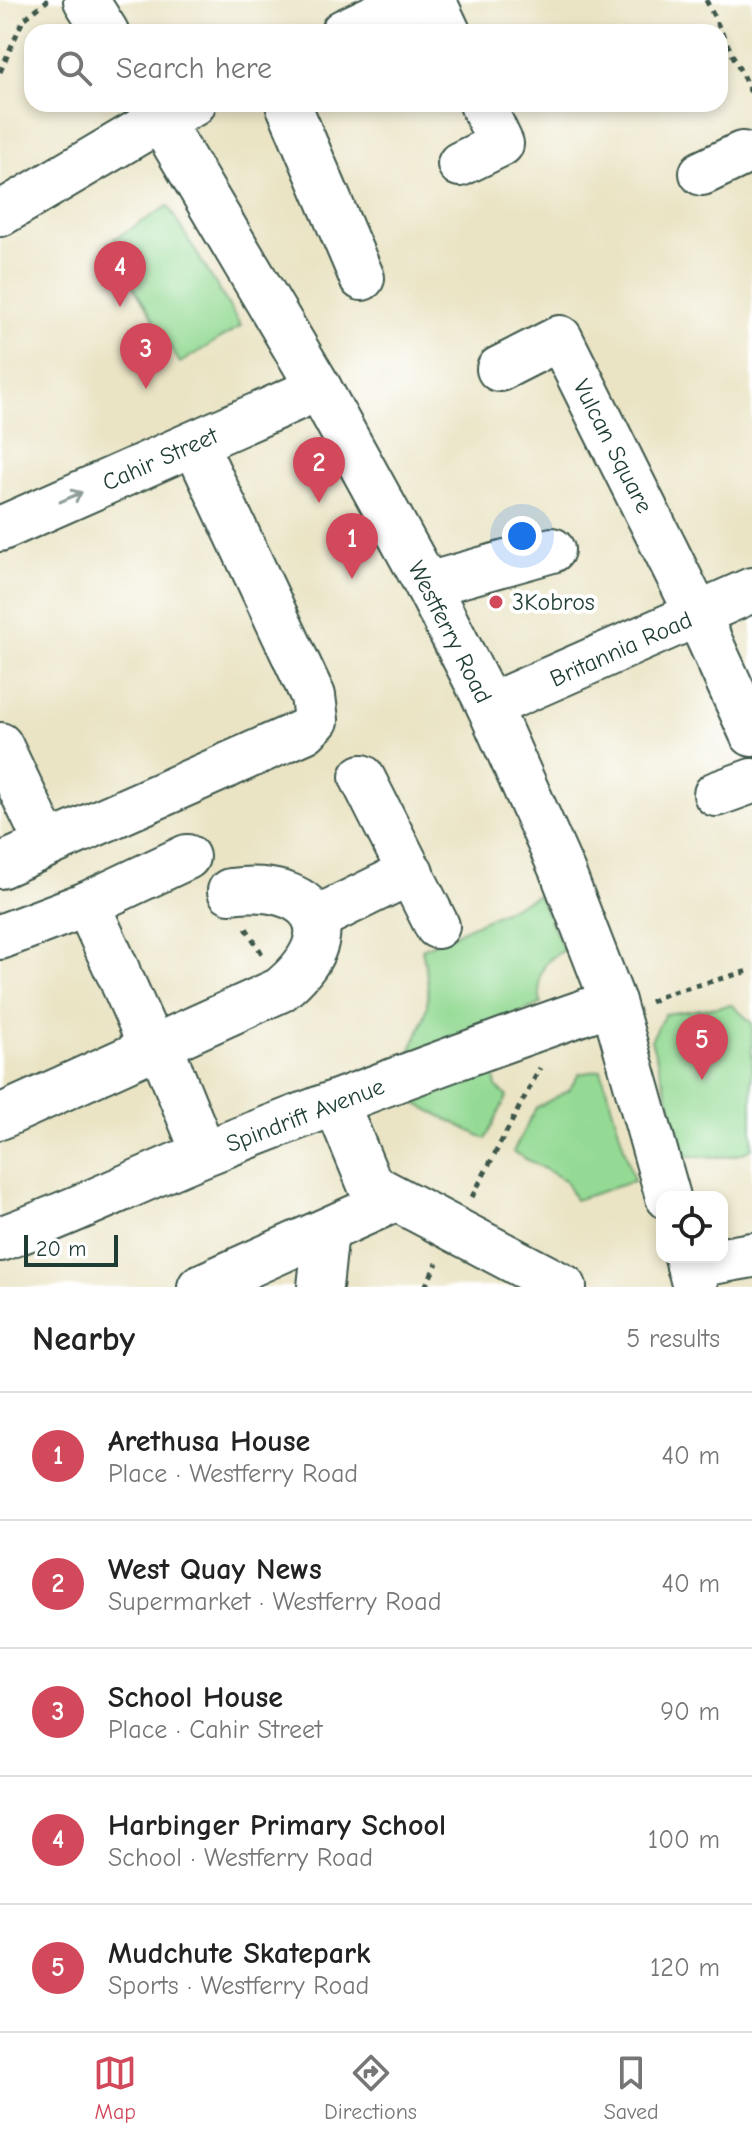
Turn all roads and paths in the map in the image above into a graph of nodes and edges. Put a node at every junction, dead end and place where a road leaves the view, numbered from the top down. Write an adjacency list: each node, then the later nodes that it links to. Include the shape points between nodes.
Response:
1 (48, 0): 11 (path, via 23,20)
2 (86, 0): 6 (street)
3 (411, 0): 7 (street)
4 (433, 0): 8 (street)
5 (706, 0): 9 (path)
6 (101, 24)
7 (360, 24)
8 (444, 24)
9 (718, 24)
10 (728, 45): 12 (path)
11 (0, 72)
12 (752, 95)
13 (163, 112): 20 (street)
14 (170, 112): 23 (street, Westferry Road)
15 (291, 112): 21 (street)
16 (486, 112): 18 (street, via 501,144)
17 (742, 154): 19 (street)
18 (460, 164)
19 (702, 173)
20 (0, 214)
21 (362, 278)
22 (499, 369): 29 (street, Vulcan Square, via 560,338)
23 (319, 388): 24 (street, Cahir Street); 27 (street, Westferry Road)
24 (195, 444): 25 (street, Cahir Street, one-way to 24); 34 (street, via 313,696 316,720 305,731)
25 (0, 529)
26 (552, 550): 27 (street)
27 (427, 585): 30 (street, Westferry Road)
28 (752, 590): 29 (street, Britannia Road)
29 (698, 615): 30 (street, Britannia Road); 31 (street)
30 (489, 706): 45 (street, Westferry Road)
31 (752, 734)
32 (0, 745): 34 (street)
33 (362, 777): 37 (street)
34 (47, 844): 36 (street)
35 (187, 857): 39 (street)
36 (0, 866)
37 (411, 872): 40 (street); 41 (street)
38 (230, 891): 40 (street, via 281,891 301,901); 44 (path, via 227,894 266,961)
39 (87, 904): 42 (street); 46 (street)
40 (315, 919): 44 (street, via 318,941 302,972)
41 (437, 926)
42 (0, 937)
43 (752, 970): 45 (path)
44 (265, 997): 46 (street)
45 (627, 1004): 48 (street, Spindrift Avenue); 51 (street, Westferry Road)
46 (156, 1046): 49 (street); 50 (street)
47 (542, 1063): 53 (path)
48 (336, 1103): 50 (street, Spindrift Avenue); 52 (street, via 370,1185)
49 (0, 1117)
50 (204, 1153): 55 (street, Spindrift Avenue)
51 (667, 1191)
52 (396, 1199): 53 (street); 54 (street)
53 (455, 1229): 60 (path); 61 (street)
54 (326, 1231): 58 (street); 59 (street)
55 (0, 1239)
56 (752, 1255): 57 (street)
57 (690, 1270)
58 (200, 1287)
59 (320, 1287)
60 (425, 1287)
61 (564, 1287)

